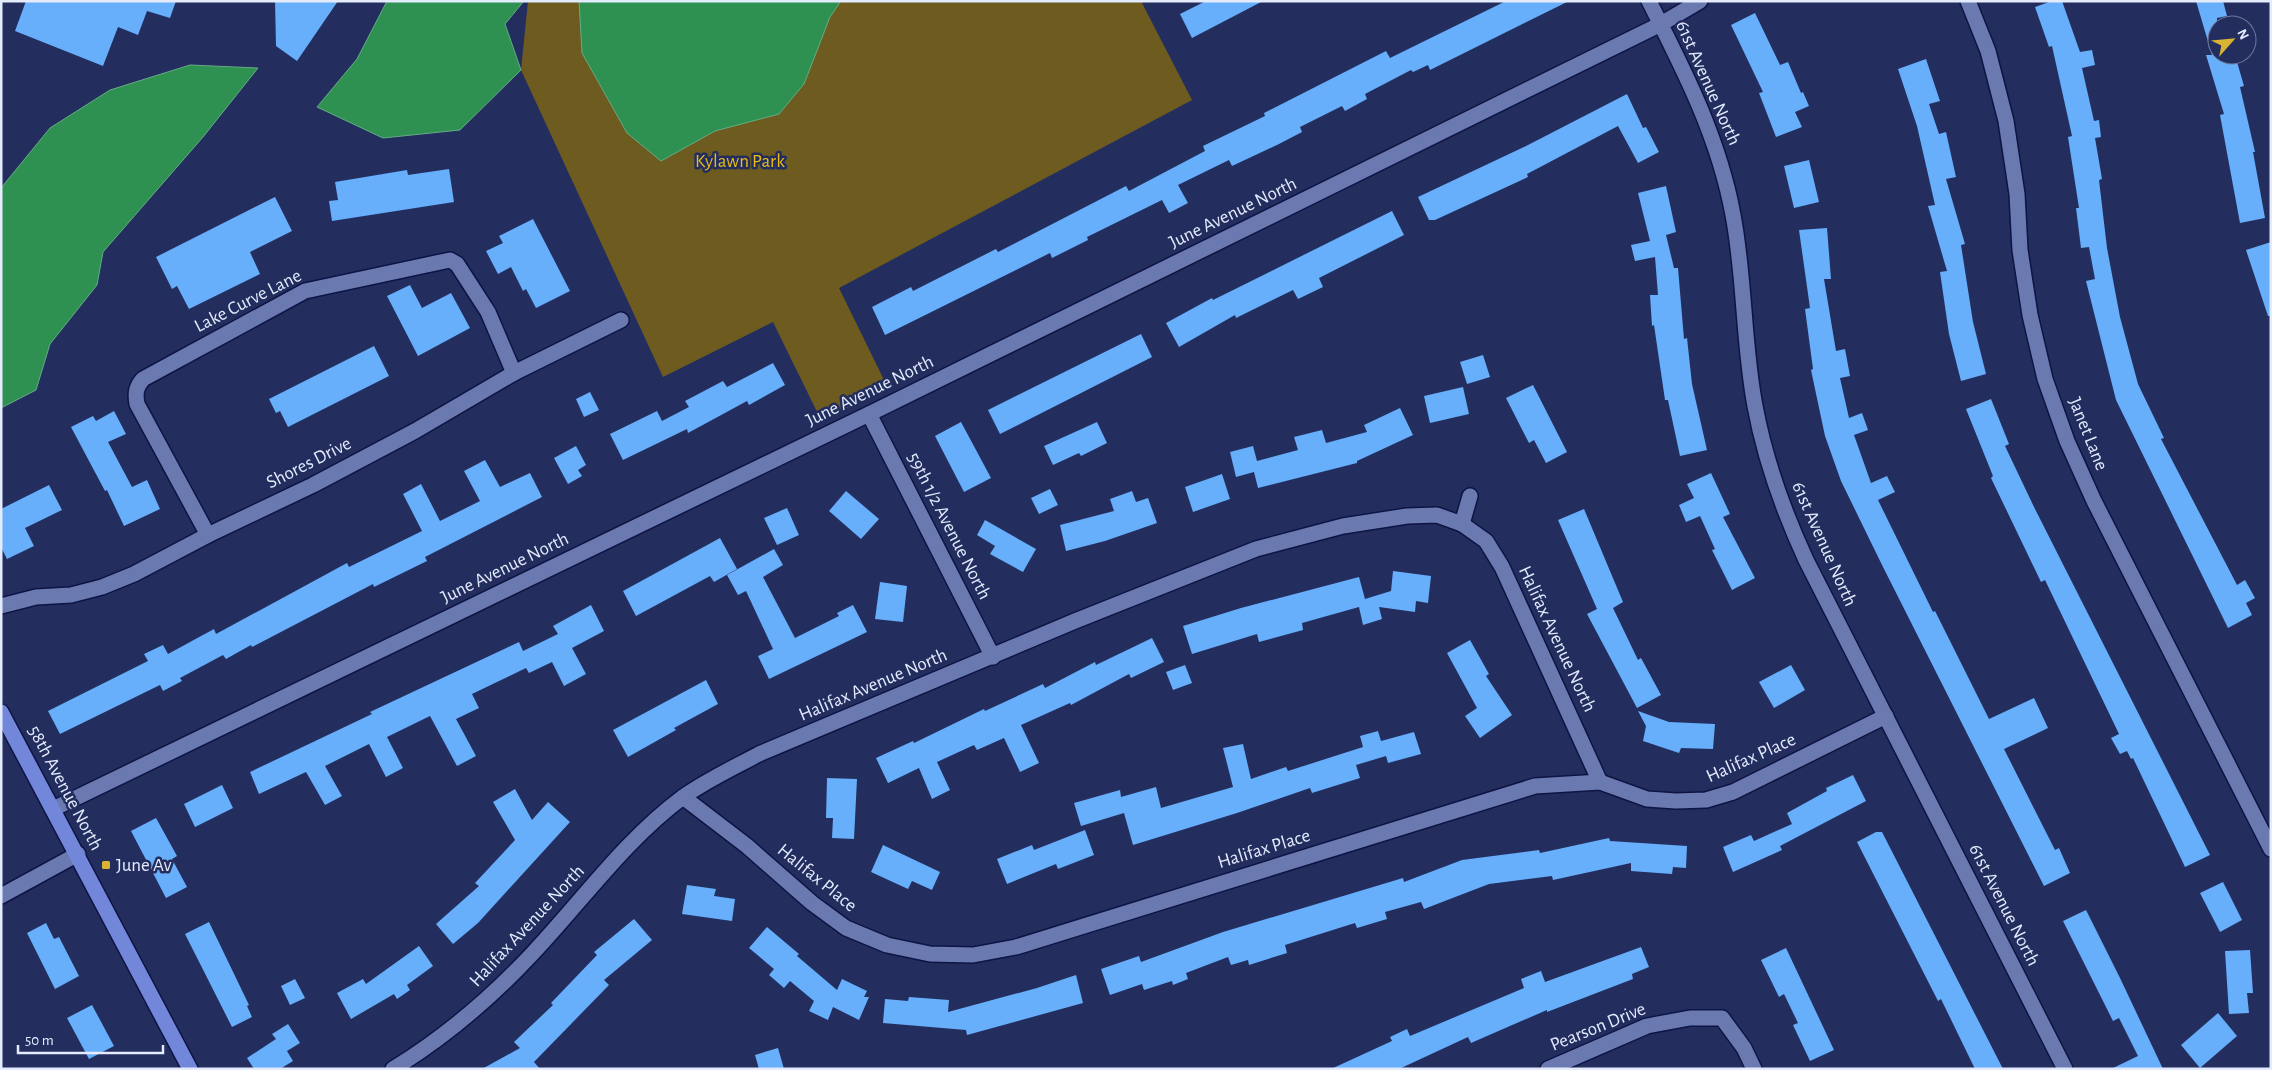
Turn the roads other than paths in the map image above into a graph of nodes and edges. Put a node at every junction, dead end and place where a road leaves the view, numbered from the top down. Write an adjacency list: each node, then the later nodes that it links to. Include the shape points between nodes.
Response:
1 (1649, 1): 4 (street, 61st Avenue North)
2 (1700, 1): 4 (street, June Avenue North)
3 (1968, 1): 18 (street, Janet Lane, via 1988,50 2006,121 2020,250 2045,380 2067,441 2094,501)
4 (1661, 24): 7 (street, June Avenue North); 14 (street, 61st Avenue North, via 1703,112 1721,163 1733,215 1755,405 1766,457 1783,509 1806,560)
5 (621, 320): 6 (street, Shores Drive)
6 (514, 373): 10 (street, Shores Drive, via 347,467); 10 (street, Lake Curve Lane, via 488,312 457,264 450,260 305,291 143,379 137,386 137,404)
7 (869, 414): 12 (street, 59th 1/2 Avenue North); 17 (street, June Avenue North)
8 (1470, 496): 9 (street)
9 (1462, 524): 12 (street, Halifax Avenue North, via 1437,515 1407,516 1343,526 1256,549 1074,621); 15 (street, Halifax Avenue North, via 1486,541 1502,567)
10 (208, 535): 11 (street, Shores Drive, via 102,587)
11 (1, 606)
12 (993, 657): 16 (street, Halifax Avenue North, via 759,754)
13 (1, 712): 17 (main road, 58th Avenue North)
14 (1886, 716): 15 (street, Halifax Place, via 1733,792 1706,800 1647,798); 25 (street, 61st Avenue North)
15 (1600, 782): 16 (street, Halifax Place, via 1535,786 1016,947 973,955 930,954 886,945 846,928)
16 (684, 797): 22 (street, Halifax Avenue North, via 624,850 481,1006 424,1050)
17 (53, 809): 19 (main road, 58th Avenue North)
18 (2271, 849)
19 (78, 854): 20 (street); 21 (main road, 58th Avenue North)
20 (1, 896)
21 (190, 1069)
22 (393, 1069)
23 (1548, 1069): 24 (street, Pearson Drive, via 1647,1026 1690,1018 1722,1018 1744,1048)
24 (1754, 1069)
25 (2065, 1069)

